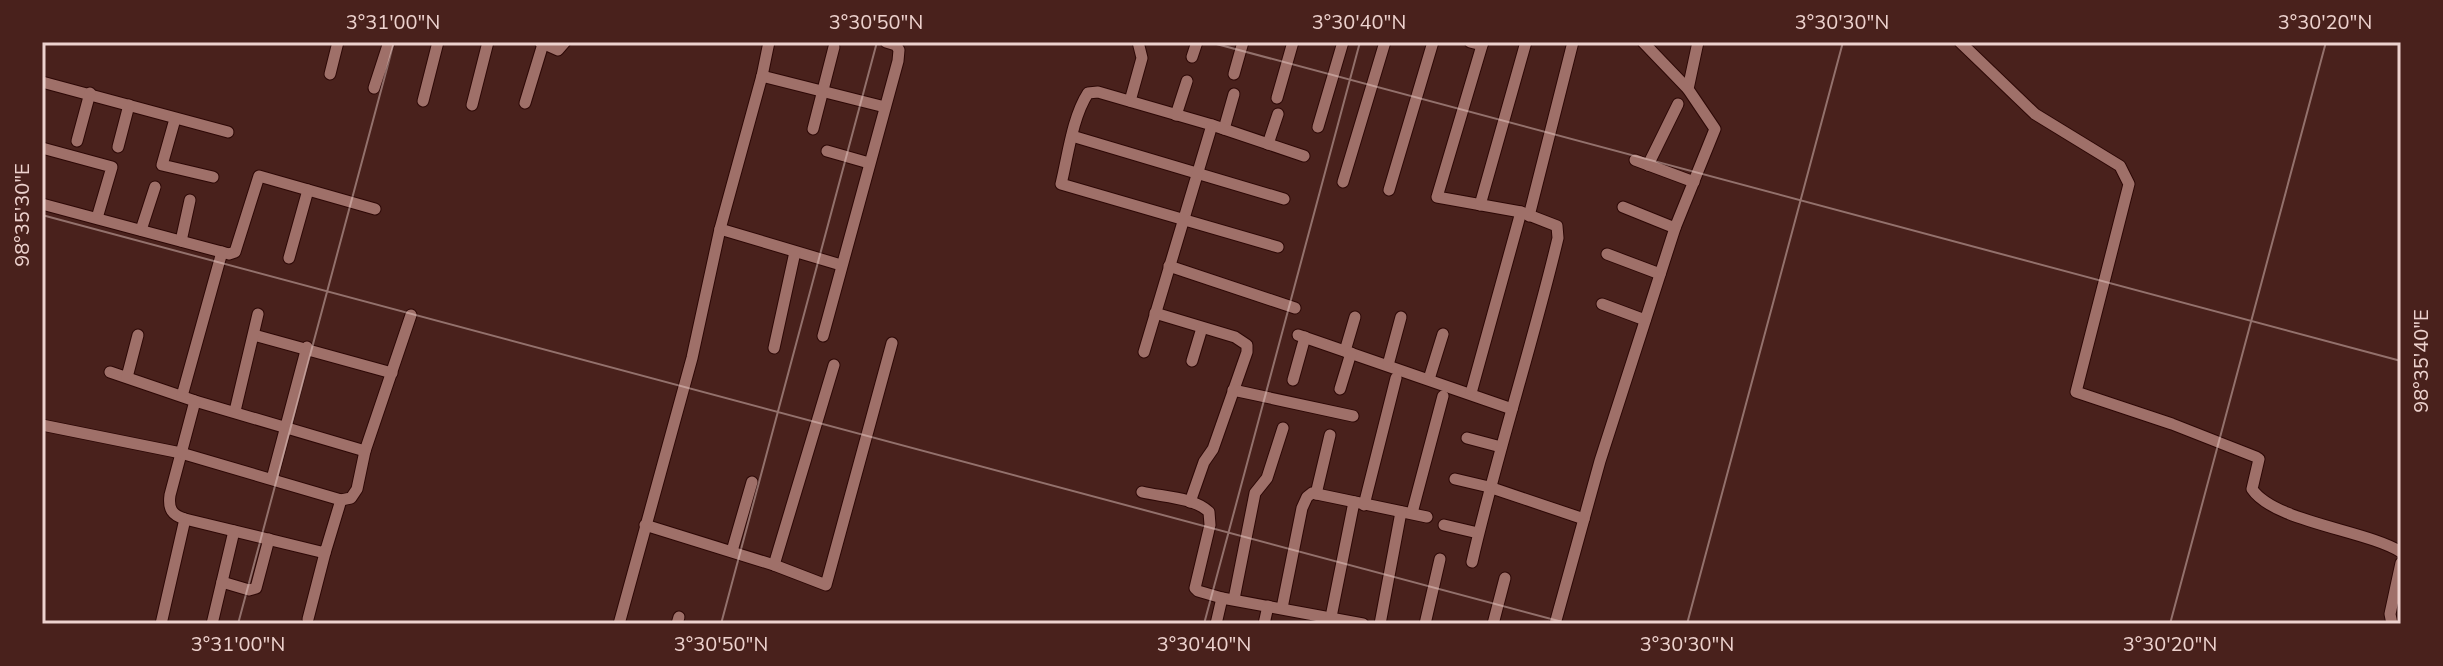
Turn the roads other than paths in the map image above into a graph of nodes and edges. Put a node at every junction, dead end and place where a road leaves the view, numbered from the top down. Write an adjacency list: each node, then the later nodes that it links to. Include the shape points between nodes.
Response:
1 (338, 42): 24 (street)
2 (389, 42): 29 (street)
3 (438, 42): 36 (street)
4 (488, 42): 41 (street)
5 (565, 42): 20 (street, via 558,50)
6 (769, 42): 26 (street)
7 (886, 42): 42 (street, via 899,50)
8 (1138, 42): 37 (street, via 1142,58)
9 (1197, 42): 23 (street)
10 (1243, 42): 25 (street)
11 (1293, 42): 35 (street)
12 (1343, 42): 47 (street)
13 (1385, 42): 62 (street)
14 (1433, 42): 66 (street)
15 (1526, 42): 70 (street)
16 (1573, 42): 73 (street)
17 (1643, 42): 30 (street)
18 (1698, 42): 30 (street)
19 (1960, 42): 151 (street, via 2035,114 2120,166 2127,177 2076,392 2256,457 2255,494 2278,509)
20 (541, 43): 38 (street)
21 (1478, 43): 70 (street, via 1437,197)
22 (834, 47): 31 (street)
23 (1192, 57)
24 (330, 74)
25 (1234, 74)
26 (762, 76): 31 (street); 77 (street)
27 (1187, 81): 44 (street)
28 (44, 82): 32 (street); 34 (street)
29 (374, 88)
30 (1688, 89): 63 (street, via 1715,129)
31 (822, 91): 42 (street); 48 (street)
32 (90, 93): 40 (street); 51 (street)
33 (1234, 94): 46 (street)
34 (42, 96)
35 (1277, 98)
36 (423, 101)
37 (1130, 101): 44 (street); 50 (street, via 1088,93)
38 (525, 103)
39 (1678, 104): 59 (street)
40 (129, 105): 45 (street); 53 (street)
41 (472, 105)
42 (885, 107): 58 (street)
43 (1278, 114): 52 (street)
44 (1176, 115): 46 (street)
45 (175, 119): 49 (street); 61 (street, via 162,165)
46 (1218, 127): 52 (street); 60 (street)
47 (1318, 127)
48 (813, 129)
49 (228, 132)
50 (1072, 136): 60 (street); 75 (street, via 1061,184)
51 (77, 141)
52 (1268, 144): 56 (street)
53 (118, 147)
54 (42, 148): 74 (street, via 112,167)
55 (827, 151): 58 (street)
56 (1304, 156)
57 (1635, 160): 59 (street)
58 (869, 163): 85 (street)
59 (1648, 165): 63 (street)
60 (1197, 172): 67 (street); 75 (street)
61 (213, 177)
62 (1343, 182)
63 (1694, 182): 76 (street)
64 (155, 187): 78 (street)
65 (308, 190): 72 (street); 81 (street, via 259,176 235,252); 84 (street)
66 (1389, 190)
67 (1284, 199)
68 (190, 200): 79 (street)
69 (42, 204): 74 (street)
70 (1480, 205): 73 (street)
71 (1623, 207): 76 (street)
72 (375, 209)
73 (1525, 214): 117 (street); 121 (street, via 1557,226 1558,238)
74 (97, 218): 78 (street)
75 (1184, 218): 80 (street); 86 (street)
76 (1675, 228): 87 (street)
77 (720, 229): 82 (street); 145 (street, via 692,358)
78 (141, 230): 79 (street)
79 (181, 241): 81 (street)
80 (1278, 247)
81 (222, 252): 118 (street)
82 (795, 252): 85 (street); 103 (street)
83 (1607, 254): 87 (street)
84 (289, 258)
85 (841, 265): 100 (street)
86 (1169, 266): 89 (street); 90 (street)
87 (1660, 274): 95 (street)
88 (1602, 304): 95 (street)
89 (1295, 308)
90 (1155, 313): 96 (street); 104 (street)
91 (258, 314): 99 (street)
92 (411, 315): 110 (street)
93 (1355, 317): 105 (street)
94 (1401, 317): 108 (street)
95 (1645, 320): 144 (street)
96 (1202, 328): 106 (street); 116 (street, via 1247,345)
97 (1443, 334): 113 (street)
98 (138, 335): 111 (street)
99 (254, 335): 102 (street); 122 (street)
100 (823, 336)
101 (892, 343): 156 (street, via 826,585)
102 (307, 347): 110 (street); 125 (street)
103 (774, 348)
104 (1144, 352)
105 (1348, 352): 108 (street); 114 (street, via 1302,336); 115 (street)
106 (1192, 361)
107 (834, 365): 156 (street)
108 (1388, 365): 113 (street)
109 (110, 372): 111 (street)
110 (392, 373): 130 (street)
111 (127, 377): 118 (street)
112 (1396, 378): 140 (street)
113 (1429, 379): 117 (street)
114 (1293, 380)
115 (1340, 389)
116 (1233, 390): 123 (street); 139 (street)
117 (1471, 393): 121 (street)
118 (182, 396): 120 (street)
119 (1443, 396): 141 (street)
120 (195, 401): 122 (street); 131 (street)
121 (1512, 409): 129 (street)
122 (235, 411): 125 (street)
123 (1353, 416)
124 (42, 425): 131 (street)
125 (288, 427): 130 (street); 132 (street)
126 (1283, 428): 159 (street, via 1267,478 1255,493)
127 (1330, 435): 137 (street)
128 (1467, 438): 129 (street)
129 (1501, 447): 135 (street)
130 (365, 451): 138 (street, via 357,489 351,498)
131 (181, 453): 132 (street); 143 (street, via 169,505)
132 (272, 479): 138 (street)
133 (1455, 479): 135 (street)
134 (752, 482): 150 (street)
135 (1489, 487): 144 (street); 148 (street)
136 (1142, 492): 139 (street)
137 (1316, 494): 140 (street); 161 (street, via 1307,497 1302,508)
138 (341, 500): 152 (street)
139 (1190, 502): 159 (street, via 1205,507 1211,518 1195,588)
140 (1359, 503): 141 (street); 162 (street)
141 (1407, 513): 142 (street); 171 (street)
142 (1427, 517)
143 (185, 519): 147 (street); 165 (street)
144 (1584, 519): 174 (street)
145 (645, 525): 150 (street); 167 (street)
146 (1444, 525): 148 (street)
147 (234, 531): 149 (street); 158 (street)
148 (1478, 533): 154 (street)
149 (269, 539): 152 (street); 158 (street, via 256,588)
150 (732, 551): 156 (street)
151 (2401, 552)
152 (325, 553): 164 (street)
153 (1440, 559): 172 (street)
154 (1472, 562)
155 (2401, 563): 175 (street)
156 (774, 565)
157 (1505, 578): 173 (street)
158 (222, 582): 166 (street)
159 (1228, 598): 160 (street); 168 (street)
160 (1268, 606): 161 (street); 169 (street)
161 (1282, 608): 163 (street)
162 (1331, 617): 163 (street); 170 (street)
163 (1311, 618)
164 (308, 619)
165 (161, 624)
166 (212, 624)
167 (619, 624)
168 (1216, 624)
169 (1264, 624)
170 (1362, 624)
171 (1380, 624)
172 (1425, 624)
173 (1493, 624)
174 (1555, 624)
175 (2392, 624)

